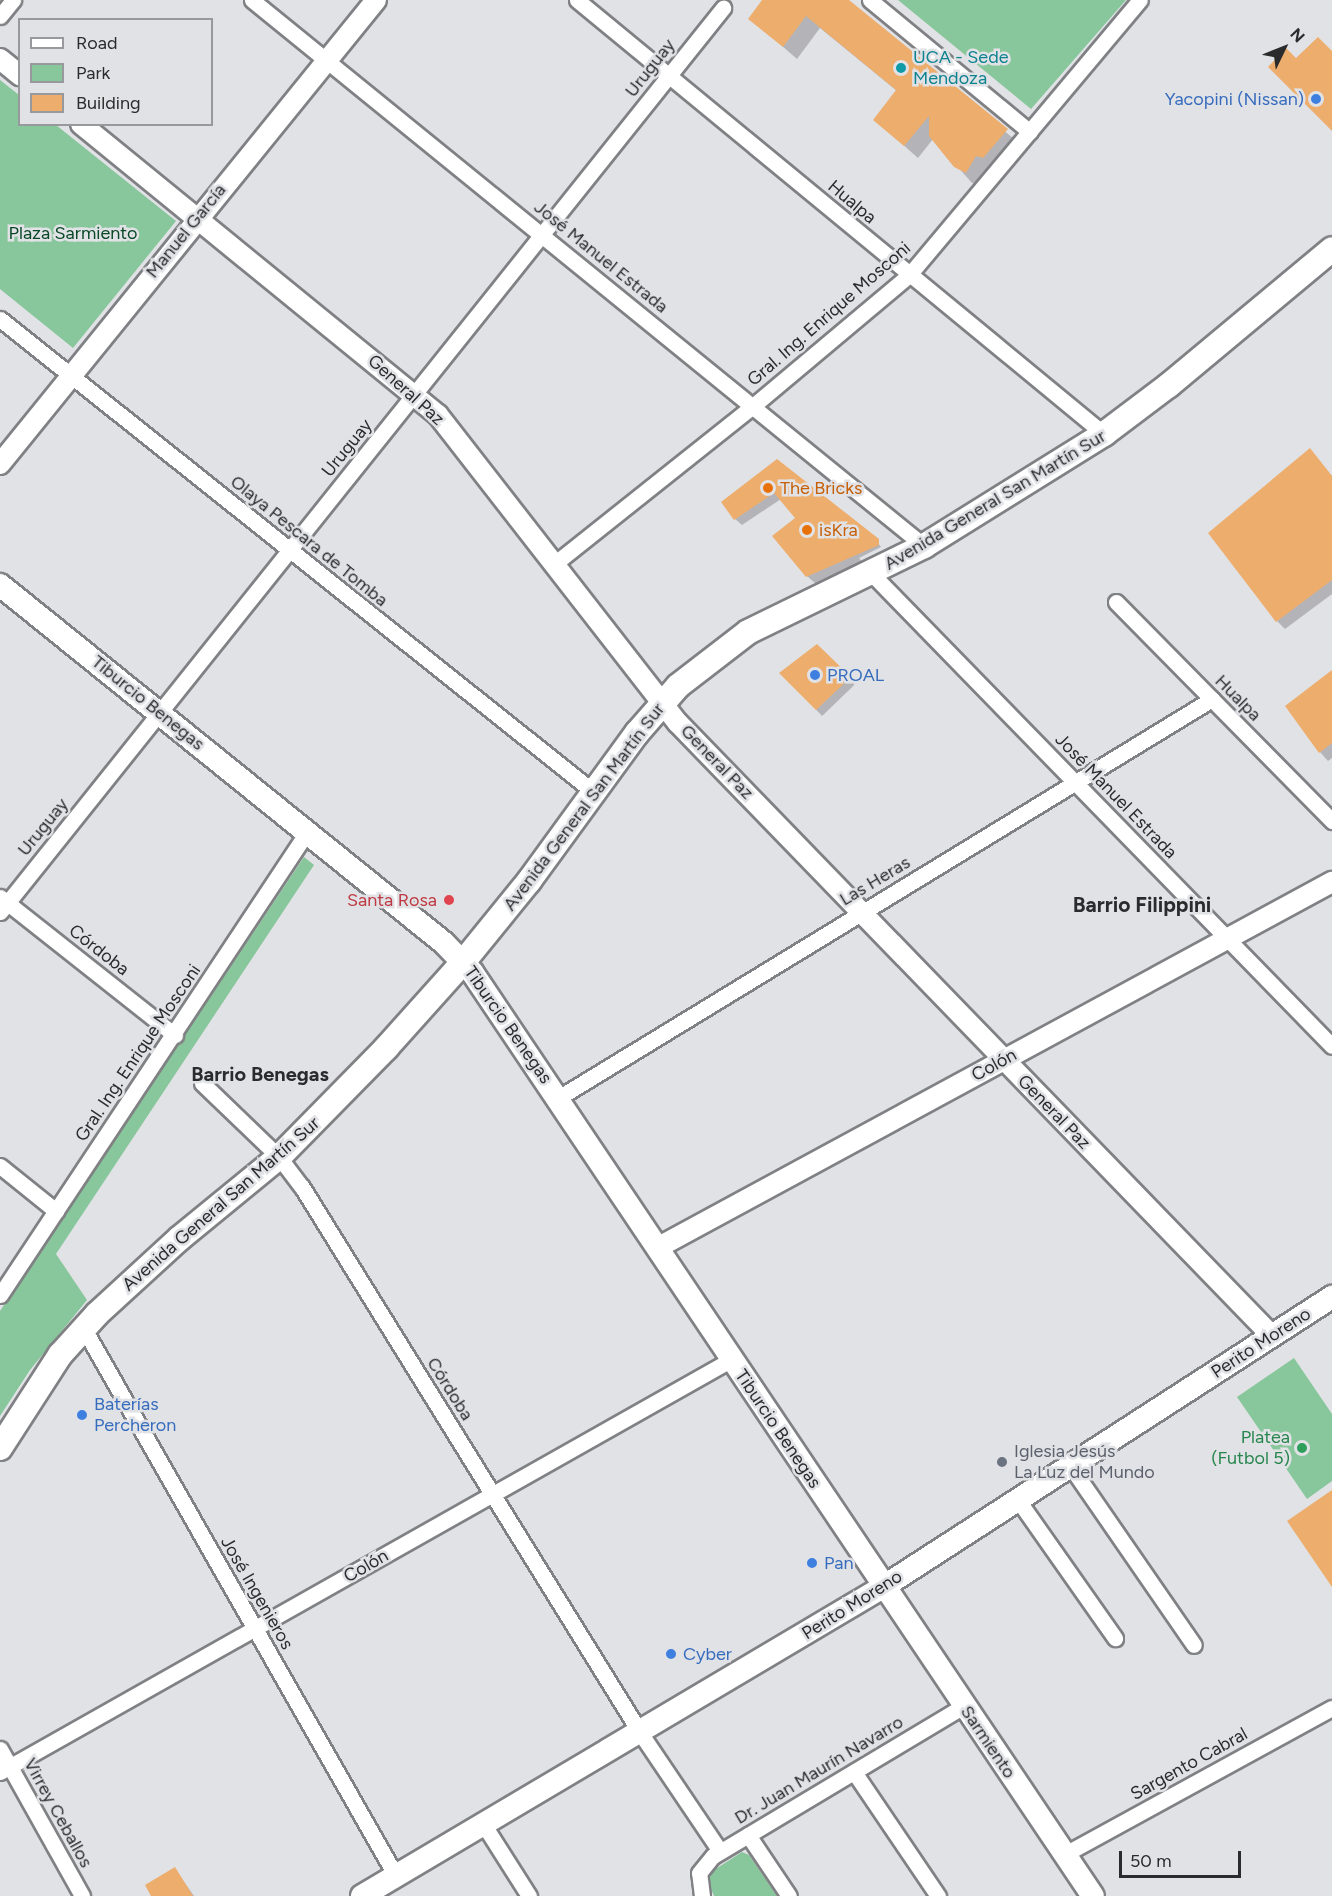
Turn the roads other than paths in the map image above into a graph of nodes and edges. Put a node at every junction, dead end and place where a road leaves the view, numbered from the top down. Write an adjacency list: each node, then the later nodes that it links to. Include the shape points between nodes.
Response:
1 (13, 0): 8 (street)
2 (252, 0): 10 (street, José Manuel Estrada)
3 (376, 0): 10 (street, Manuel García)
4 (577, 0): 12 (street, Hualpa)
5 (870, 0): 14 (street)
6 (1140, 0): 14 (street, Gral. Ing. Enrique Mosconi)
7 (723, 8): 12 (street, Uruguay)
8 (0, 16)
9 (0, 59): 11 (street)
10 (327, 60): 15 (street, Manuel García); 16 (street, José Manuel Estrada)
11 (18, 73)
12 (669, 76): 16 (street, Uruguay); 18 (street, Hualpa)
13 (83, 126): 15 (street, General Paz)
14 (1030, 132): 18 (street, Gral. Ing. Enrique Mosconi)
15 (196, 218): 20 (street, Manuel García); 21 (street, General Paz)
16 (544, 234): 21 (street, Uruguay); 22 (street, José Manuel Estrada)
17 (1332, 249): 23 (main road, Avenida General San Martín Sur)
18 (909, 275): 22 (street, Gral. Ing. Enrique Mosconi); 23 (street, Hualpa)
19 (0, 319): 20 (street, Olaya Pescara de Tomba)
20 (71, 376): 24 (street, Manuel García); 26 (street, Olaya Pescara de Tomba)
21 (414, 394): 26 (street, Uruguay); 27 (street, General Paz, via 438,415)
22 (753, 406): 25 (street, José Manuel Estrada); 27 (street, Gral. Ing. Enrique Mosconi)
23 (1104, 434): 25 (main road, Avenida General San Martín Sur)
24 (0, 464)
25 (924, 546): 28 (main road, Avenida General San Martín Sur)
26 (290, 550): 33 (street, Uruguay); 35 (street, Olaya Pescara de Tomba)
27 (553, 565): 32 (street, General Paz)
28 (872, 573): 32 (main road, Avenida General San Martín Sur, via 748,632 709,660); 34 (street, José Manuel Estrada)
29 (0, 585): 33 (main road, Tiburcio Benegas)
30 (1116, 602): 31 (street, Hualpa)
31 (1212, 699): 34 (street, Las Heras); 36 (street, Hualpa)
32 (661, 704): 35 (main road, Avenida General San Martín Sur); 40 (street, General Paz)
33 (160, 713): 37 (main road, Tiburcio Benegas); 39 (street, Uruguay)
34 (1074, 782): 40 (street, Las Heras); 41 (street, José Manuel Estrada)
35 (595, 793): 42 (main road, Avenida General San Martín Sur)
36 (1332, 820)
37 (307, 832): 42 (main road, Tiburcio Benegas); 43 (street, Gral. Ing. Enrique Mosconi)
38 (1332, 882): 41 (street, Colón)
39 (2, 904): 43 (street, Córdoba)
40 (862, 913): 45 (street, General Paz); 47 (street, Las Heras)
41 (1227, 939): 44 (street, José Manuel Estrada); 45 (street, Colón)
42 (464, 962): 47 (main road, Tiburcio Benegas); 48 (main road, Avenida General San Martín Sur)
43 (175, 1035): 50 (street, Gral. Ing. Enrique Mosconi)
44 (1332, 1046)
45 (1004, 1059): 51 (street, Colón); 55 (street, General Paz)
46 (202, 1083): 48 (street, Córdoba)
47 (558, 1098): 51 (main road, Tiburcio Benegas)
48 (279, 1157): 54 (main road, Avenida General San Martín Sur, via 180,1238); 59 (street, Córdoba)
49 (0, 1166): 50 (street)
50 (56, 1211): 52 (street, Gral. Ing. Enrique Mosconi)
51 (657, 1248): 56 (main road, Tiburcio Benegas)
52 (0, 1294)
53 (1332, 1297): 55 (main road, Perito Moreno)
54 (84, 1329): 57 (main road, Avenida General San Martín Sur, via 60,1355); 62 (street, José Ingenieros)
55 (1272, 1336): 58 (main road, Perito Moreno)
56 (732, 1359): 59 (street, Colón); 61 (main road, Tiburcio Benegas)
57 (0, 1448)
58 (1071, 1467): 60 (main road, Perito Moreno); 64 (street)
59 (492, 1494): 62 (street, Colón); 67 (street, Córdoba)
60 (1018, 1500): 61 (main road, Perito Moreno); 63 (street)
61 (883, 1587): 65 (main road, Sarmiento); 67 (main road, Perito Moreno)
62 (255, 1629): 69 (street, Colón); 75 (street, José Ingenieros)
63 (1115, 1638)
64 (1194, 1644)
65 (964, 1706): 70 (street, Dr. Juan Maurín Navarro); 74 (main road, Sarmiento)
66 (1332, 1708): 74 (street, Sargento Cabral)
67 (641, 1734): 71 (main road, Perito Moreno); 73 (street, Córdoba)
68 (0, 1749): 69 (street, Virrey Ceballos)
69 (5, 1769): 76 (street, Virrey Ceballos)
70 (854, 1772): 72 (street, Dr. Juan Maurín Navarro); 81 (street)
71 (484, 1825): 75 (main road, Perito Moreno); 78 (street)
72 (748, 1835): 73 (street, Dr. Juan Maurín Navarro); 80 (street)
73 (720, 1851): 79 (street, Dr. Juan Maurín Navarro, via 699,1872)
74 (1065, 1854): 82 (main road, Sarmiento)
75 (396, 1876): 77 (main road, Perito Moreno)
76 (82, 1896)
77 (362, 1896)
78 (529, 1896)
79 (702, 1896)
80 (789, 1896)
81 (938, 1896)
82 (1093, 1896)

